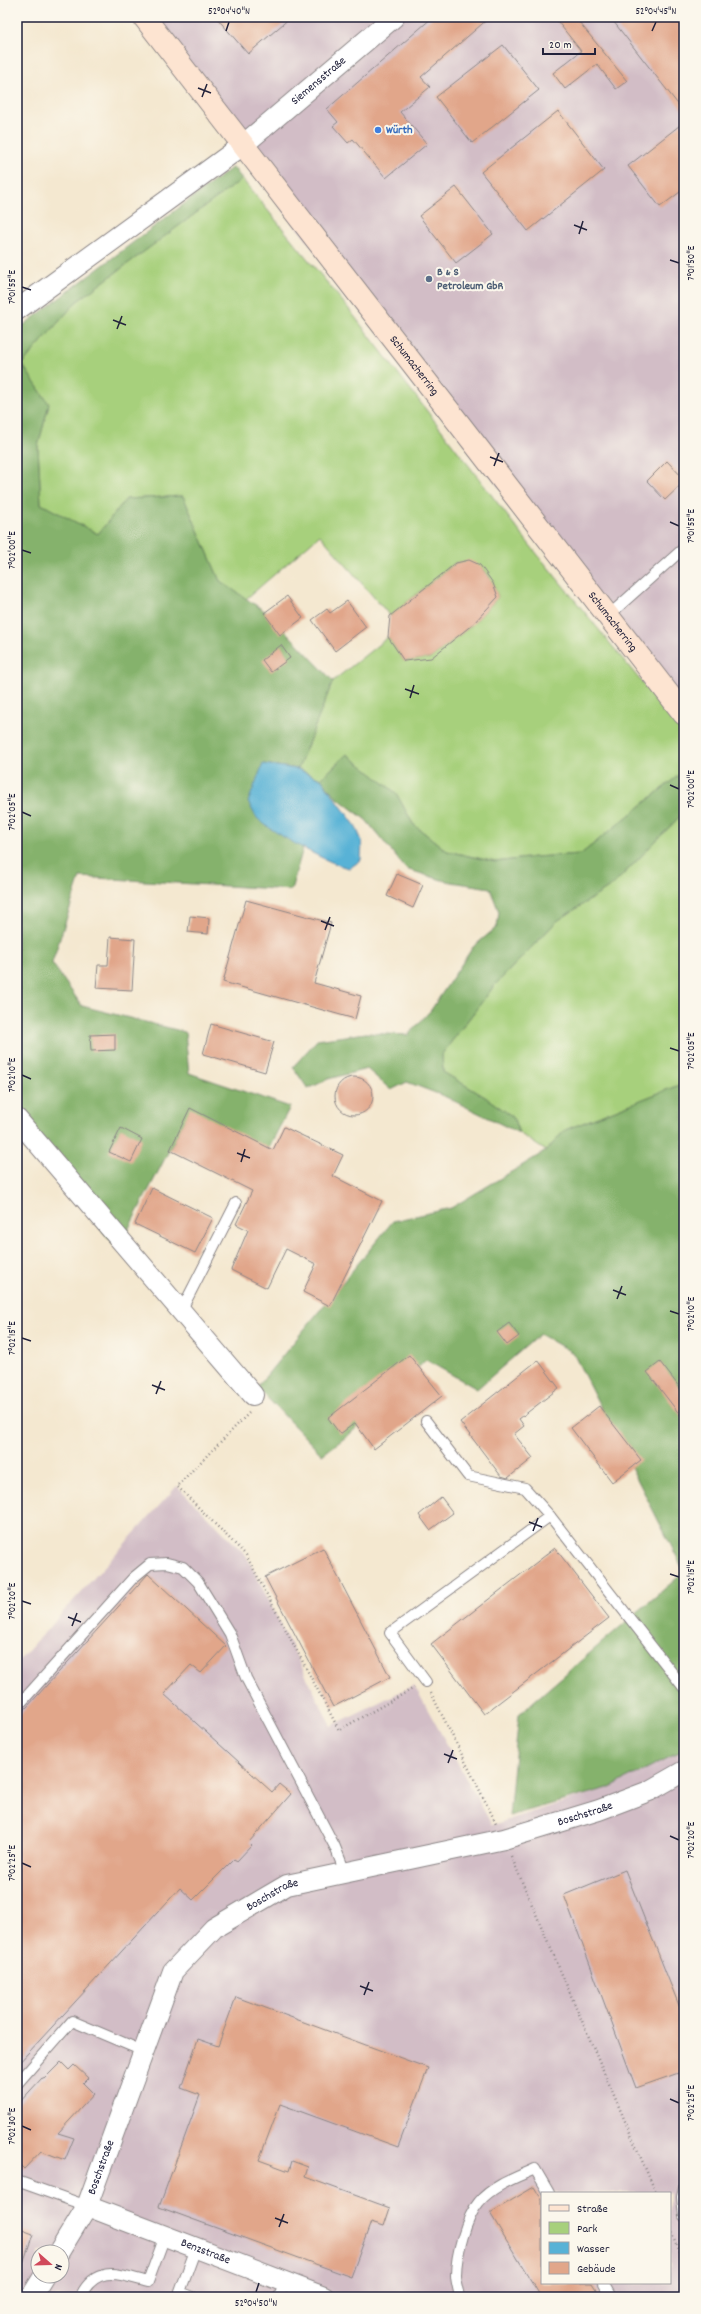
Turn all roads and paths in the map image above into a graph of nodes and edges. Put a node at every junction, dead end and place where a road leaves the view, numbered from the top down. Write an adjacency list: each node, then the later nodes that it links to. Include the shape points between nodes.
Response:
1 (144, 17): 3 (main road, Schumacherring)
2 (394, 17): 3 (street, Siemensstraße)
3 (243, 144): 4 (street, Siemensstraße); 6 (main road, Schumacherring)
4 (17, 310)
5 (684, 548): 6 (lane)
6 (608, 616): 7 (main road, Schumacherring)
7 (684, 714)
8 (17, 1119): 10 (street)
9 (236, 1202): 10 (lane)
10 (181, 1311): 11 (street)
11 (253, 1396): 14 (path, via 259,1403 177,1486 246,1555 339,1730)
12 (426, 1421): 13 (lane, via 468,1476 525,1488)
13 (550, 1516): 14 (lane, via 390,1633); 15 (lane)
14 (426, 1682): 18 (path)
15 (684, 1688)
16 (17, 1707): 19 (lane, via 133,1578 150,1564 167,1563 183,1568 198,1582 230,1634 246,1678 335,1847)
17 (684, 1771): 18 (street, Boschstraße, via 649,1791 599,1810)
18 (504, 1839): 19 (street, Boschstraße); 25 (path)
19 (345, 1872): 20 (street, Boschstraße, via 287,1885 214,1928 173,1971)
20 (143, 2051): 21 (lane, via 72,2021); 26 (street, Boschstraße)
21 (17, 2084)
22 (17, 2181): 26 (lane)
23 (684, 2188): 27 (lane)
24 (548, 2192): 40 (lane, via 535,2169 502,2185 479,2201 468,2221 461,2247 456,2275)
25 (656, 2192)
26 (87, 2206): 29 (street, Benzstraße); 30 (street, Boschstraße)
27 (684, 2216)
28 (671, 2232): 32 (path)
29 (165, 2236): 31 (street, Benzstraße); 37 (lane, via 148,2282 125,2275 106,2274 93,2277)
30 (63, 2244)
31 (196, 2248): 35 (street, Benzstraße); 38 (lane, via 180,2292)
32 (684, 2266)
33 (39, 2284): 36 (street)
34 (604, 2284): 41 (lane)
35 (282, 2289): 39 (street, Benzstraße)
36 (31, 2297)
37 (80, 2297)
38 (193, 2297)
39 (324, 2297)
40 (460, 2297)
41 (611, 2297)

